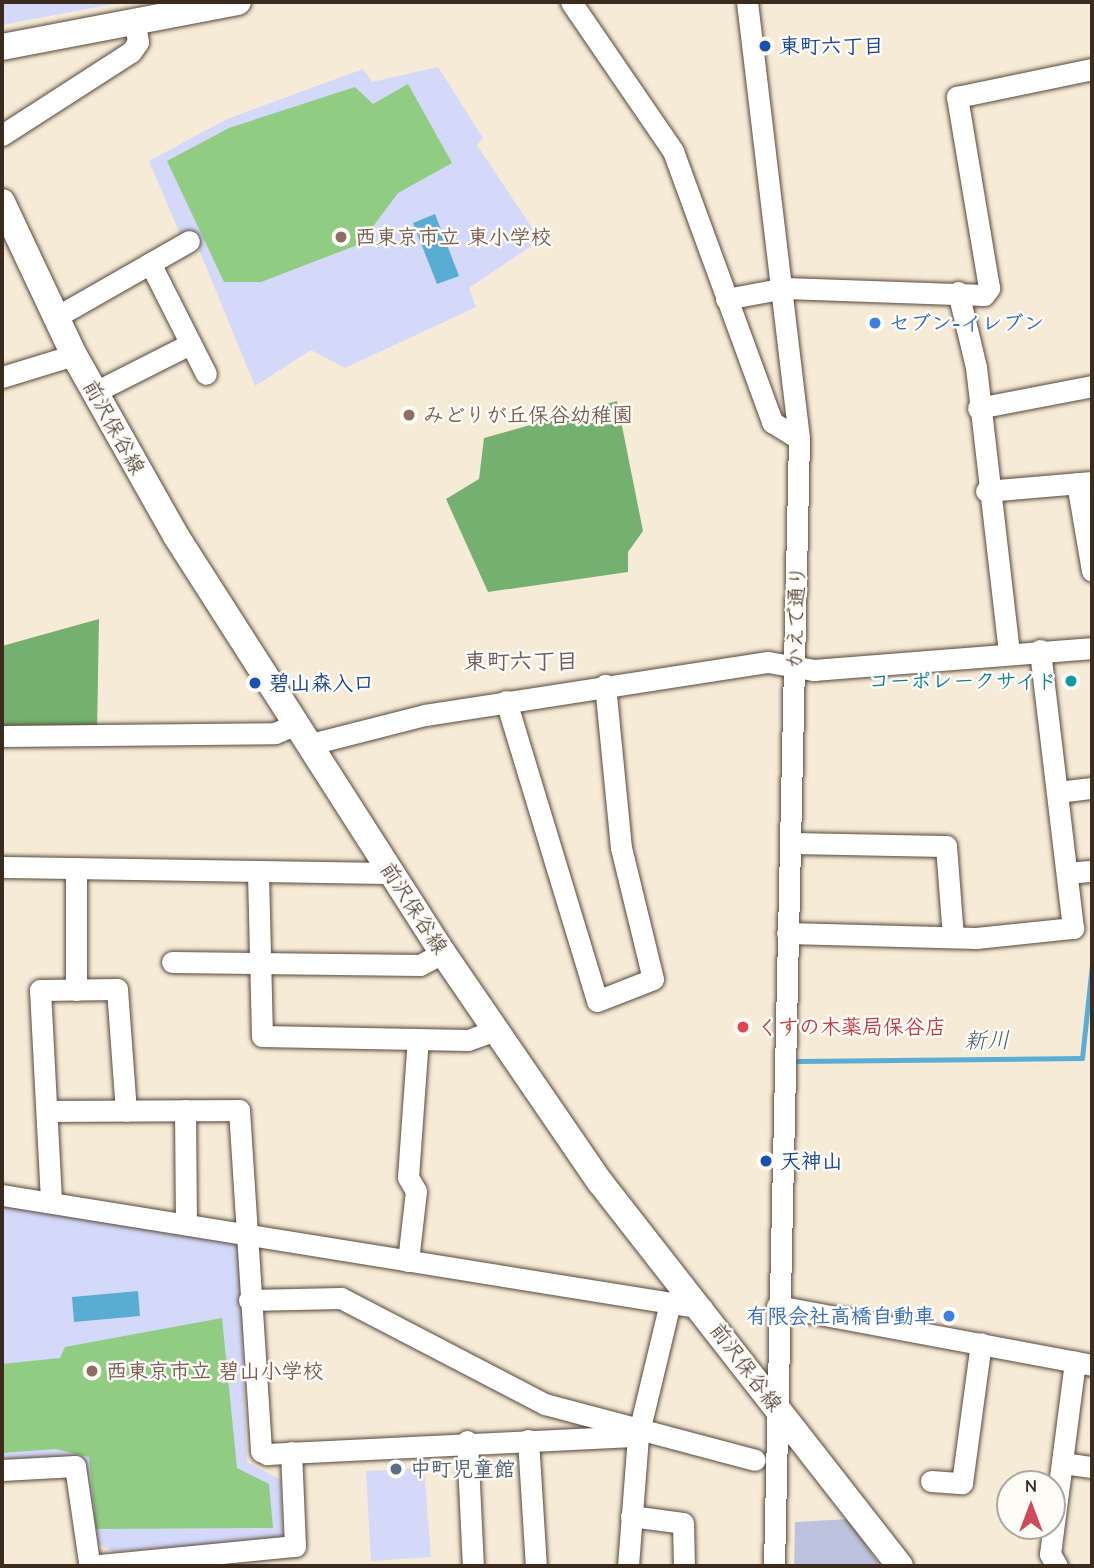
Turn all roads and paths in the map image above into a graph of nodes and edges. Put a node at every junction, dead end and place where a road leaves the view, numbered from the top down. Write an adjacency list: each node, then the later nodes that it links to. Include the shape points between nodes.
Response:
1 (571, 2): 13 (street, via 673,151)
2 (747, 2): 11 (street, かえで通り)
3 (227, 3): 4 (main road)
4 (135, 22): 5 (main road); 7 (street, via 138,42 131,52)
5 (2, 47)
6 (1092, 69): 12 (street, via 957,97 989,288 984,295)
7 (2, 135)
8 (2, 202): 14 (main road, 前沢保谷線)
9 (189, 241): 10 (street)
10 (150, 263): 14 (street); 15 (street)
11 (785, 288): 12 (street); 13 (street); 22 (street, かえで通り)
12 (958, 292): 21 (street, via 976,367)
13 (726, 299): 22 (street, via 772,422)
14 (56, 317): 16 (main road, 前沢保谷線)
15 (190, 344): 17 (street); 20 (street)
16 (74, 355): 18 (street); 20 (main road, 前沢保谷線)
17 (206, 374)
18 (2, 377)
19 (1092, 386): 21 (street)
20 (94, 392): 32 (main road, 前沢保谷線)
21 (978, 408): 24 (street)
22 (799, 439): 29 (street, かえで通り)
23 (1084, 483): 24 (street); 25 (street)
24 (986, 491): 28 (street)
25 (1092, 571)
26 (1092, 648): 27 (street)
27 (1040, 650): 28 (street); 35 (street)
28 (1009, 651): 29 (street)
29 (793, 668): 30 (street, via 768,662); 36 (street, かえで通り)
30 (605, 685): 31 (street); 31 (street, via 621,848 653,979 597,1001)
31 (506, 701): 32 (street)
32 (300, 735): 33 (street); 41 (main road, 前沢保谷線)
33 (2, 736)
34 (1092, 788): 35 (street)
35 (1058, 792): 42 (street)
36 (790, 844): 43 (street, かえで通り); 44 (street, via 946,846)
37 (2, 867): 38 (street)
38 (76, 868): 40 (street); 48 (street)
39 (1092, 871): 42 (street)
40 (258, 873): 41 (street); 47 (street)
41 (392, 873): 45 (main road, 前沢保谷線)
42 (1067, 873): 44 (street, via 1073,928)
43 (787, 933): 44 (street); 60 (street, かえで通り)
44 (953, 936)
45 (443, 953): 47 (street, via 420,965); 49 (main road, 前沢保谷線)
46 (172, 962): 47 (street)
47 (260, 963): 50 (street, via 262,1036)
48 (76, 990): 52 (street, via 40,990); 53 (street, via 117,989)
49 (495, 1030): 50 (street, via 468,1040); 62 (main road, 前沢保谷線, via 600,1182)
50 (418, 1040): 58 (street, via 408,1178 416,1191)
51 (185, 1110): 53 (street); 56 (street); 57 (street, via 239,1110)
52 (50, 1111): 53 (street); 55 (street)
53 (126, 1111)
54 (2, 1195): 55 (street)
55 (51, 1200): 56 (street)
56 (186, 1223): 57 (street)
57 (247, 1234): 58 (street); 59 (street)
58 (408, 1261): 61 (street)
59 (249, 1300): 66 (street, via 341,1298 545,1404); 69 (street, via 261,1451)
60 (777, 1306): 63 (street); 65 (street, かえで通り)
61 (669, 1307): 62 (street); 66 (street)
62 (702, 1308): 65 (main road, 前沢保谷線)
63 (981, 1343): 64 (street); 74 (street, via 962,1483)
64 (1083, 1363): 71 (street)
65 (776, 1408): 83 (street); 84 (main road, 前沢保谷線)
66 (638, 1435): 67 (street); 70 (street); 75 (street)
67 (528, 1440): 68 (street); 80 (street)
68 (467, 1441): 69 (street); 79 (street)
69 (291, 1452): 76 (street)
70 (755, 1460)
71 (1063, 1463): 72 (street); 85 (street, via 1050,1554)
72 (1092, 1467)
73 (2, 1470): 78 (street, via 75,1466)
74 (931, 1481)
75 (632, 1516): 81 (street); 82 (street, via 683,1523)
76 (295, 1556): 77 (street)
77 (186, 1561): 78 (street)
78 (90, 1564)
79 (473, 1566)
80 (536, 1566)
81 (628, 1566)
82 (684, 1566)
83 (774, 1566)
84 (900, 1566)
85 (1057, 1566)

